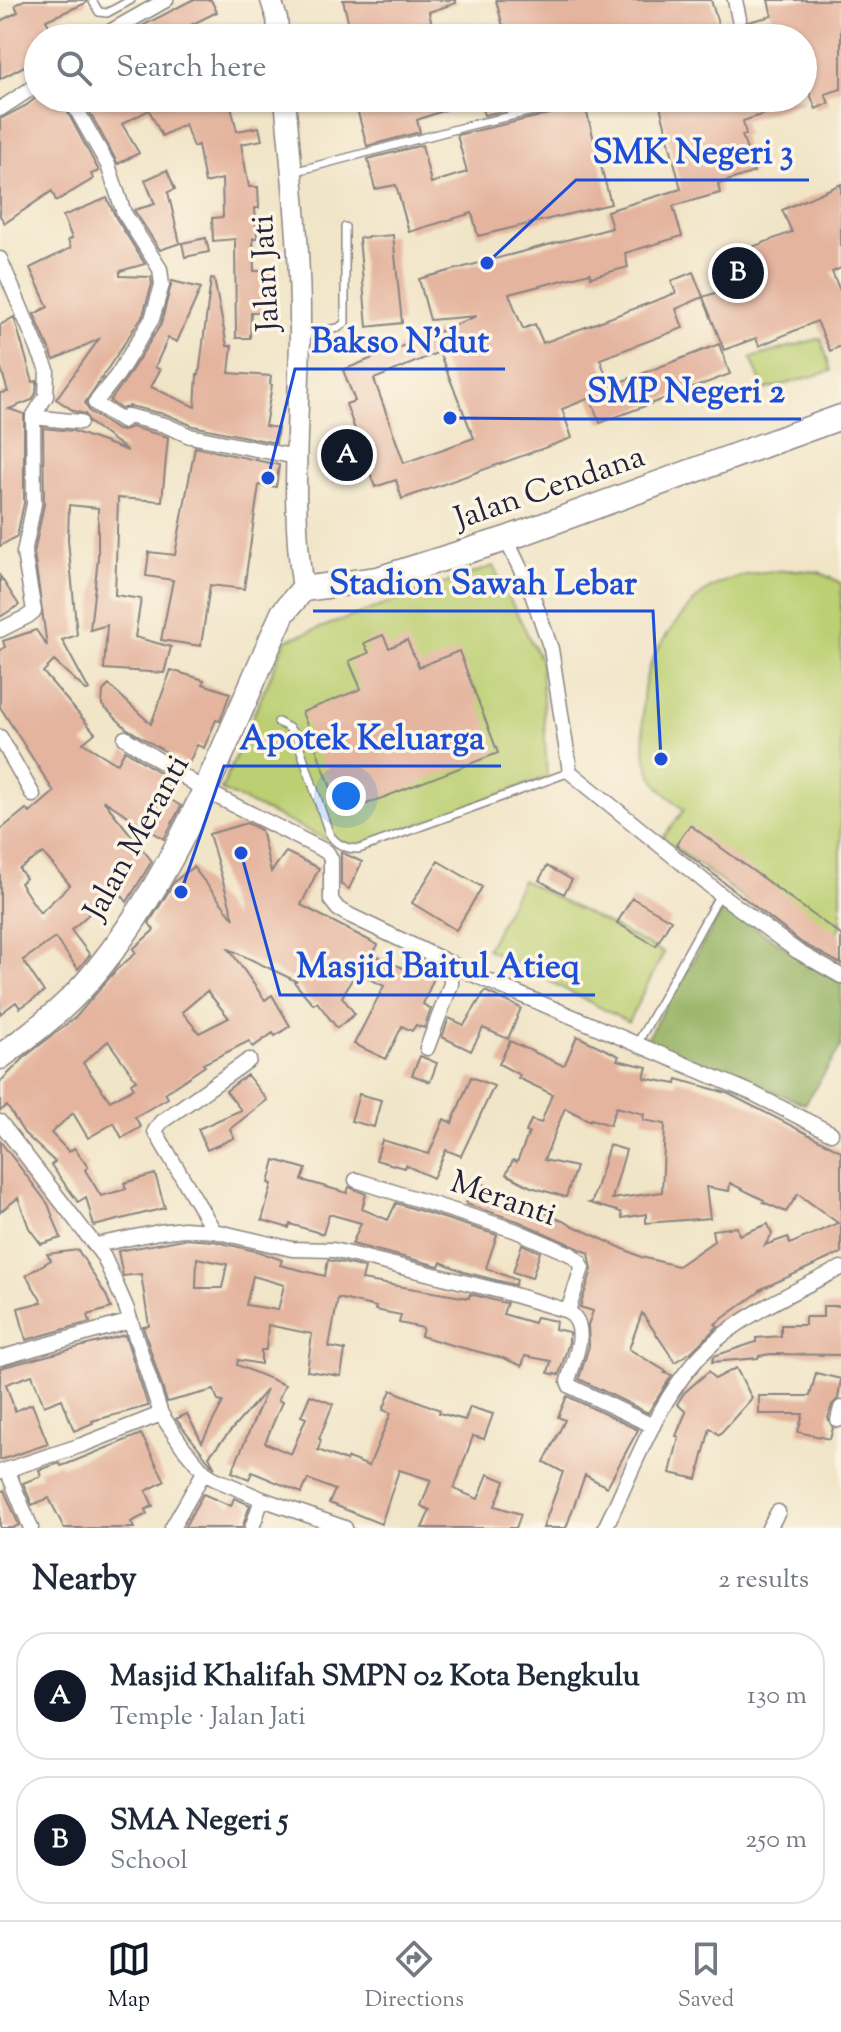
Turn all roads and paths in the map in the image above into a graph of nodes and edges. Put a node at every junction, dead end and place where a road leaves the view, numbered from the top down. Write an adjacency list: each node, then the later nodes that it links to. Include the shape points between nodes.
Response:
1 (92, 0): 2 (lane, via 99,12 107,13)
2 (131, 0)
3 (166, 0): 7 (street)
4 (271, 0): 8 (street)
5 (735, 0): 6 (street)
6 (739, 19)
7 (124, 24)
8 (278, 24)
9 (24, 93): 10 (street)
10 (0, 109)
11 (78, 112): 21 (street, via 108,165 124,213 160,269 162,285 144,332 95,403 122,421 128,416 190,436)
12 (286, 112): 14 (street, Jalan Jati)
13 (529, 112): 14 (lane)
14 (291, 172): 17 (street, Jalan Jati)
15 (345, 227): 17 (lane, via 345,323)
16 (0, 259): 18 (street, via 45,363 47,393)
17 (300, 333): 21 (street, Jalan Jati)
18 (33, 417): 20 (street); 24 (street, via 34,504 24,553 34,611)
19 (841, 417): 22 (main road, Jalan Cendana)
20 (80, 422)
21 (296, 457): 23 (street, Jalan Jati)
22 (506, 539): 23 (main road, Jalan Cendana, via 378,579); 28 (street, via 551,649)
23 (303, 589): 29 (main road, Jalan Meranti, via 283,613)
24 (0, 630)
25 (278, 722): 28 (lane, via 296,736 333,839 350,849)
26 (0, 737): 30 (street)
27 (125, 738): 29 (street)
28 (570, 772): 31 (street)
29 (204, 790): 32 (street, via 329,855 330,897 338,909); 36 (main road, Jalan Meranti, via 146,901 105,960 65,1006)
30 (33, 795)
31 (720, 894): 33 (street); 34 (lane)
32 (451, 963): 34 (street); 35 (street, via 451,984)
33 (841, 976)
34 (636, 1045): 39 (street)
35 (427, 1048)
36 (0, 1057)
37 (249, 1060): 41 (street, via 155,1131)
38 (0, 1122): 42 (street)
39 (831, 1133)
40 (356, 1180): 44 (street, Meranti, via 514,1230 570,1254 582,1268)
41 (214, 1231): 42 (street, via 184,1229); 44 (street, via 292,1249 333,1250)
42 (96, 1245): 45 (street)
43 (841, 1268): 48 (street, via 710,1346)
44 (568, 1311): 48 (street, via 580,1325 570,1386)
45 (131, 1321): 46 (street); 47 (street)
46 (0, 1358)
47 (161, 1414): 49 (street); 50 (street)
48 (653, 1426): 57 (street)
49 (4, 1471): 53 (street)
50 (204, 1472): 51 (street); 54 (street)
51 (262, 1499): 55 (street); 56 (street)
52 (778, 1512): 58 (street)
53 (31, 1528)
54 (172, 1528)
55 (252, 1528)
56 (345, 1528)
57 (605, 1528)
58 (769, 1528)

